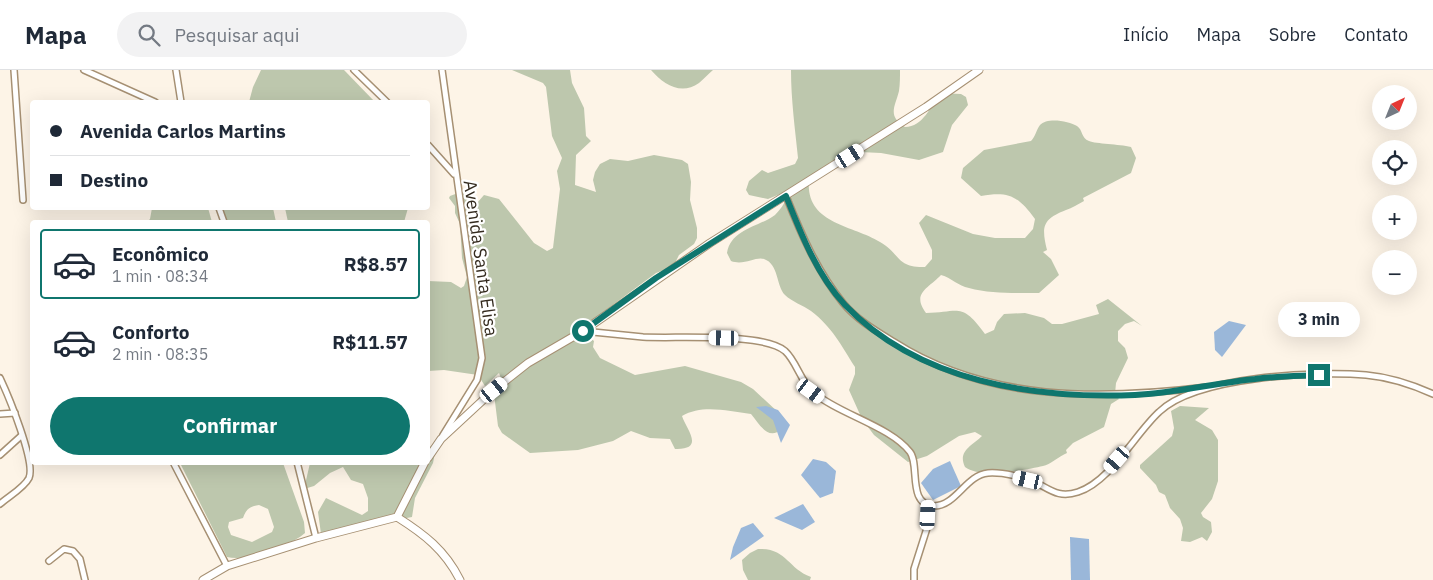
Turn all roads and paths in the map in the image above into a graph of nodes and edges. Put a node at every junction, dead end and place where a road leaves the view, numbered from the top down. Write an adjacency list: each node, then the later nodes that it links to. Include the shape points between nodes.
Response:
1 (14, 70): 13 (street)
2 (84, 70): 7 (street)
3 (176, 70): 8 (street)
4 (354, 70): 9 (street)
5 (442, 70): 11 (street, Avenida Santa Elisa)
6 (979, 70): 12 (street, via 934,103)
7 (151, 100)
8 (182, 100)
9 (384, 100)
10 (430, 147): 11 (street)
11 (455, 176): 21 (street, Avenida Santa Elisa, via 481,346 481,369)
12 (786, 196): 14 (street, via 656,278); 16 (street, via 812,257 844,303 866,324 910,352 961,375 1024,391 1080,395 1136,395)
13 (23, 200)
14 (583, 331): 21 (street, via 528,363); 28 (street, via 644,337 724,338 776,346 787,353 811,391 893,438 910,452 915,466 914,486)
15 (0, 378): 18 (street)
16 (1217, 385): 17 (street, via 1274,377 1355,375 1386,379); 28 (street, via 1159,412 1104,474 1080,492 1057,494 1028,480 989,473 971,481 944,504)
17 (1433, 394)
18 (15, 413): 19 (street); 20 (street)
19 (0, 414)
20 (22, 436): 23 (street); 27 (street, via 30,460 28,478)
21 (441, 439): 22 (street)
22 (430, 455)
23 (0, 456)
24 (175, 465): 32 (street)
25 (298, 465): 30 (street)
26 (423, 465): 29 (street)
27 (0, 504)
28 (929, 505): 36 (street, via 928,525 914,569)
29 (397, 517): 30 (street); 35 (street, via 434,542)
30 (316, 538): 32 (street)
31 (49, 561): 33 (street, via 64,549 73,551 80,559)
32 (226, 566): 34 (street)
33 (85, 580)
34 (203, 580)
35 (460, 580)
36 (914, 580)

